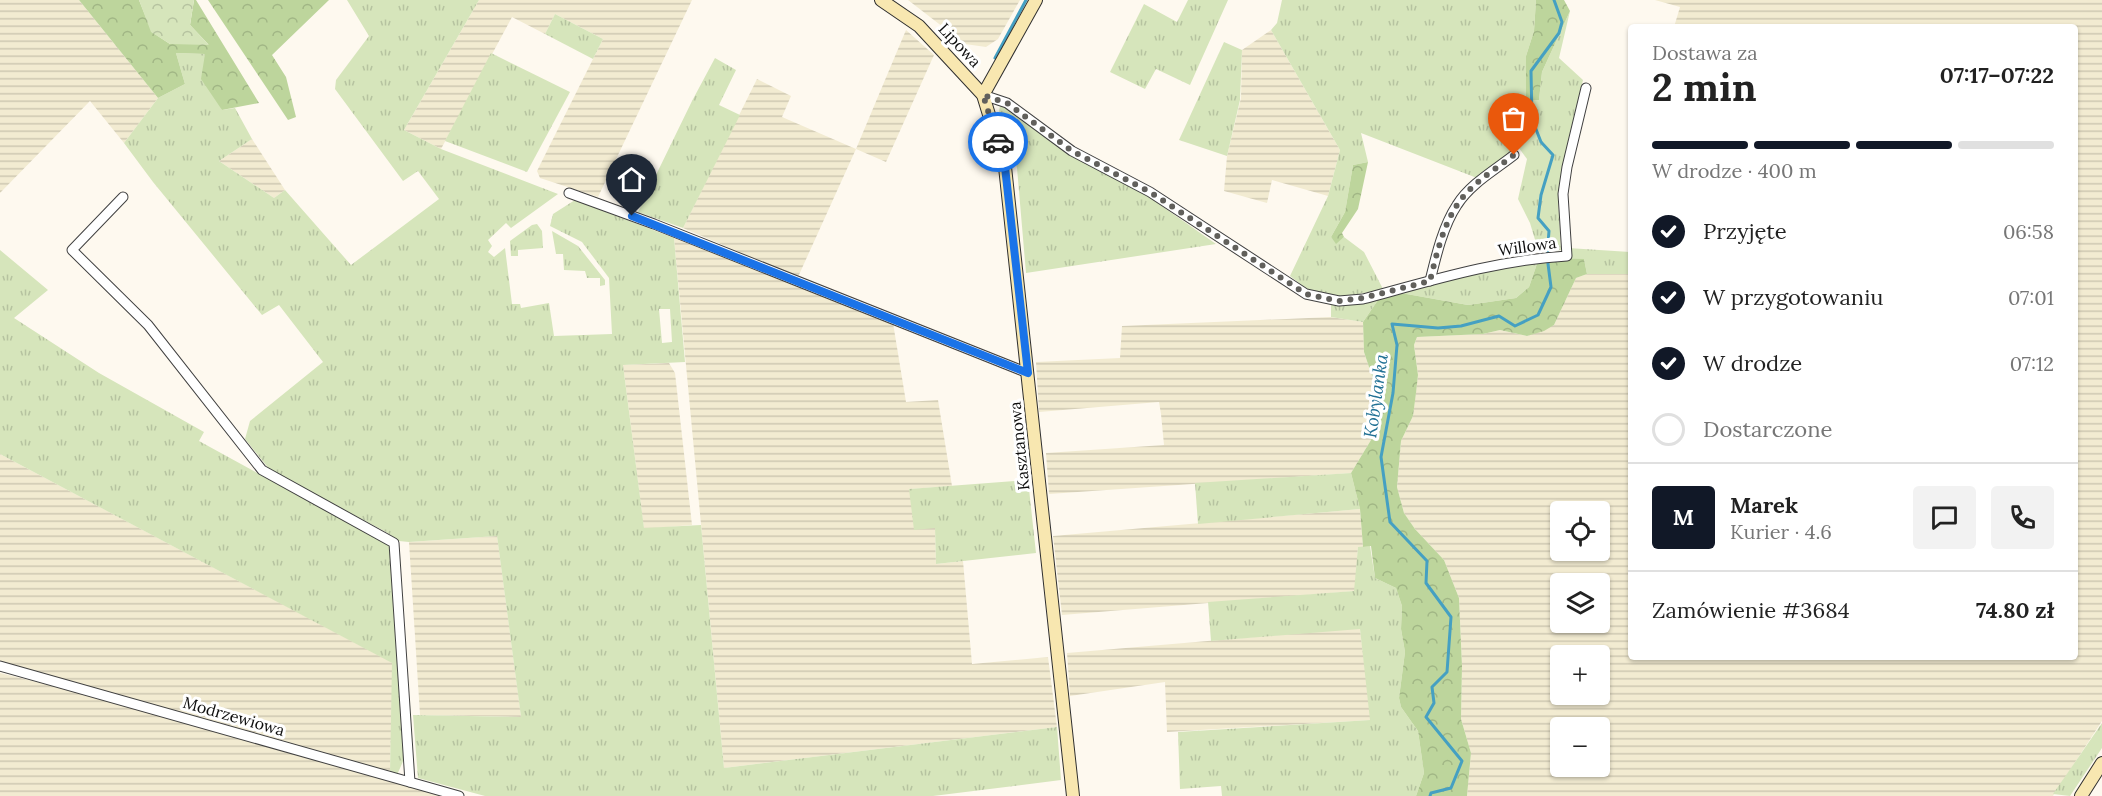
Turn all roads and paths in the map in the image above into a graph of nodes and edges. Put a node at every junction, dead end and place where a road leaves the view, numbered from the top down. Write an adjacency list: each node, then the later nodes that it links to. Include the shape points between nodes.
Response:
1 (881, 0): 4 (street, Lipowa, via 919,26)
2 (1036, 0): 4 (street)
3 (1586, 88): 8 (street, Willowa, via 1563,194 1567,256 1509,262)
4 (983, 95): 8 (street, Willowa, via 1007,103 1072,151 1150,192 1306,294 1339,301); 9 (street, Kasztanowa, via 1005,167)
5 (1514, 155): 8 (street, via 1482,178 1457,204)
6 (569, 194): 9 (street)
7 (123, 197): 12 (street, via 72,250 148,325 262,470 394,543)
8 (1430, 281)
9 (1028, 373): 14 (street, Kasztanowa)
10 (0, 666): 12 (street, Modrzewiowa)
11 (2102, 763): 15 (street)
12 (410, 782): 13 (street, Modrzewiowa)
13 (459, 796)
14 (1073, 796)
15 (2081, 796)

